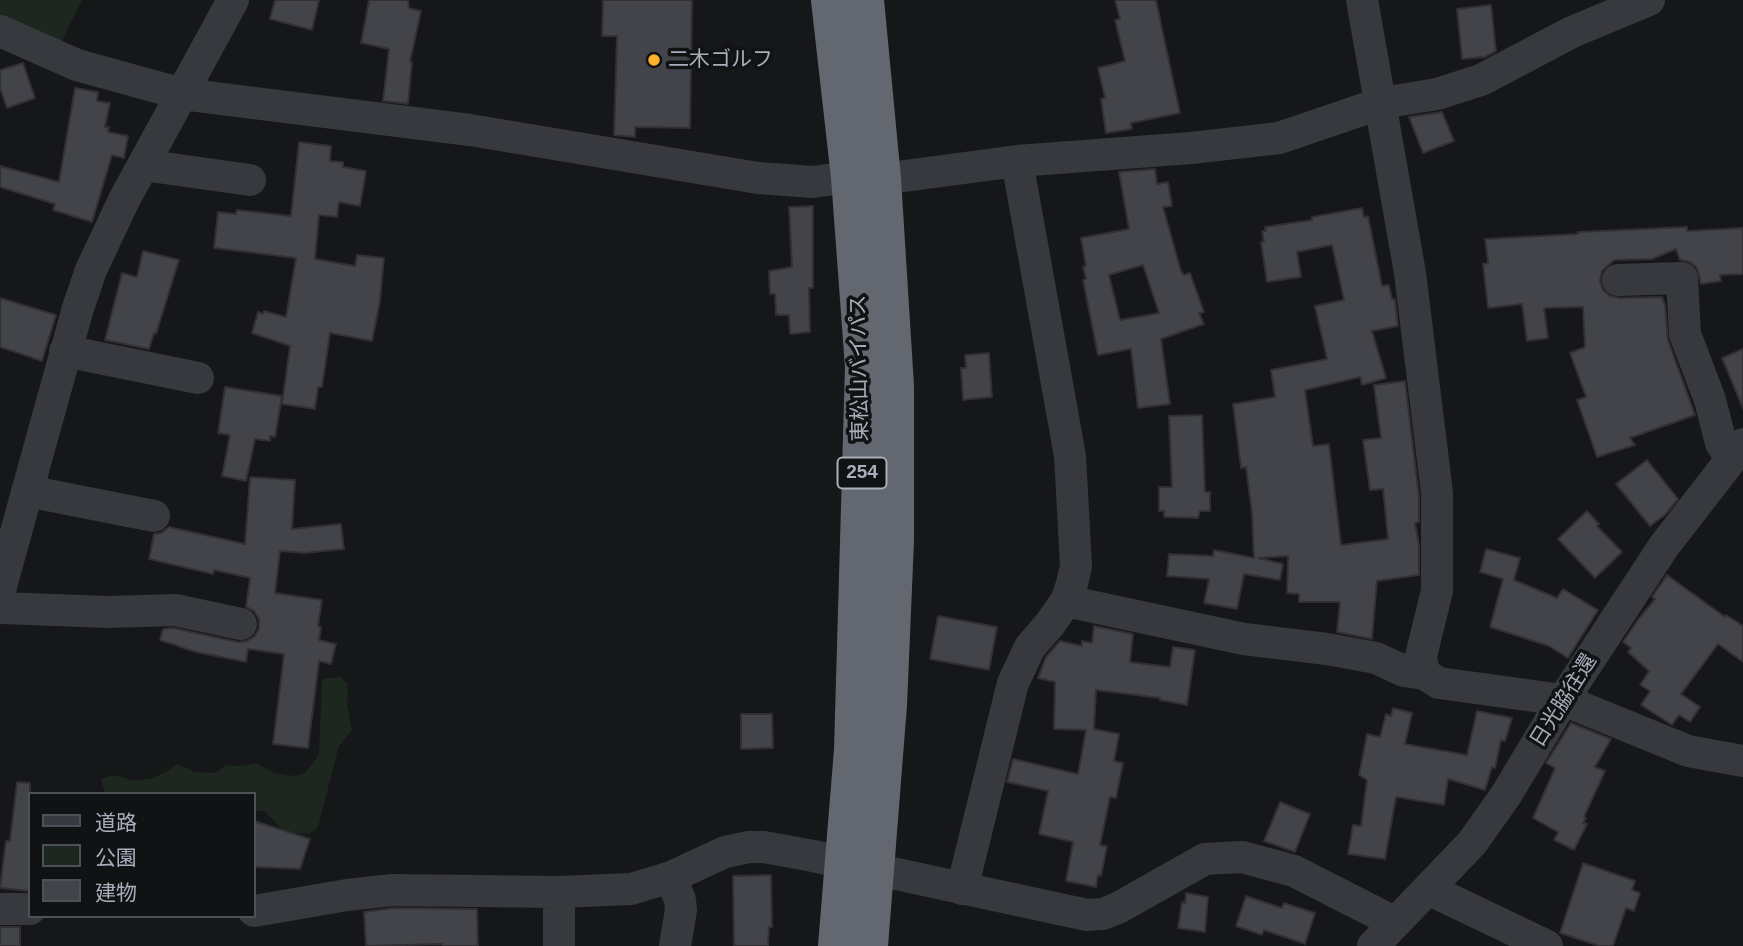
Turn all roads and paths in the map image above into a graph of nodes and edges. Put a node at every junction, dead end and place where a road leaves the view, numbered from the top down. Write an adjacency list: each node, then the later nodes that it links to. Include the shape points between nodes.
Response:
1 (233, 0): 7 (street)
2 (830, 0): 11 (highway, 東松山バイパス / 254)
3 (865, 0): 11 (highway, 東松山バイパス / 254)
4 (1362, 0): 8 (street)
5 (1649, 0): 8 (street, via 1572,32 1481,80 1437,94)
6 (0, 32): 7 (street, via 77,65)
7 (183, 94): 10 (street); 11 (street, via 470,130 758,178 813,182)
8 (1382, 103): 9 (street, via 1279,138); 23 (street, via 1410,273 1437,493 1437,591 1421,656)
9 (1017, 161): 11 (street); 20 (street, via 1070,456 1076,566)
10 (143, 165): 12 (street); 14 (street, via 91,270)
11 (866, 178): 26 (highway, 東松山バイパス / 254, via 895,386 895,541 888,705)
12 (250, 180)
13 (1618, 280): 16 (street, via 1682,278 1685,334 1721,443)
14 (65, 351): 15 (street); 17 (street)
15 (198, 378)
16 (1737, 451): 24 (street, 日光脇往還, via 1664,547)
17 (27, 491): 18 (street); 19 (street)
18 (154, 516)
19 (0, 590)
20 (1066, 601): 23 (street, via 1244,639 1376,658); 28 (street, via 1030,647 1013,683)
21 (0, 608): 22 (street, via 175,610)
22 (241, 624)
23 (1424, 674): 24 (street, via 1439,683)
24 (1563, 700): 25 (street, via 1688,751); 29 (street, 日光脇往還, via 1506,795 1472,842)
25 (1743, 761)
26 (860, 866): 27 (street, via 749,847 725,852); 28 (street); 37 (highway, 東松山バイパス / 254); 38 (highway, 東松山バイパス / 254)
27 (671, 877): 30 (street, via 631,889); 36 (street, via 681,910)
28 (962, 889): 34 (street, via 1061,911 1103,914 1205,859 1242,857 1294,871)
29 (1428, 889): 34 (street, 日光脇往還); 40 (street)
30 (559, 892): 33 (street, via 392,890); 35 (street)
31 (0, 909): 32 (street)
32 (28, 909)
33 (256, 911)
34 (1394, 922): 39 (street, 日光脇往還)
35 (559, 946)
36 (675, 946)
37 (838, 946)
38 (869, 946)
39 (1373, 946)
40 (1547, 946)

